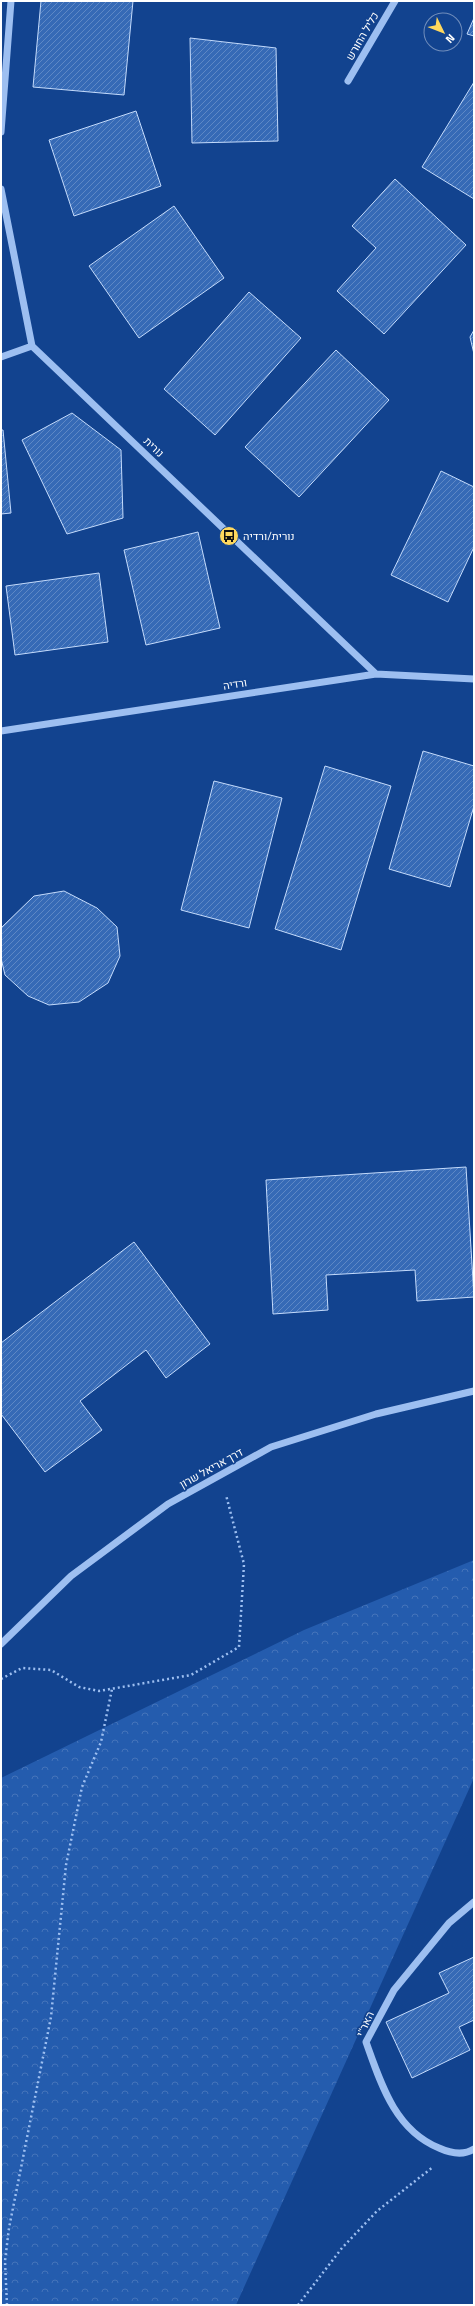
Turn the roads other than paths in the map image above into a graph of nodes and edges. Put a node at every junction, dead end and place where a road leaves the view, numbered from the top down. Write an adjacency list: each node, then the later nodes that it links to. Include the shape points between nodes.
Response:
1 (11, 1): 4 (street)
2 (395, 1): 3 (street, כליל החורש)
3 (348, 81)
4 (1, 132)
5 (1, 189): 6 (street)
6 (32, 346): 7 (street); 8 (street, נורית)
7 (1, 357)
8 (376, 674): 9 (street, ורדיה); 10 (street, ורדיה)
9 (474, 679)
10 (1, 731)
11 (474, 1392): 12 (street, דרך אריאל שרון, via 376,1414 271,1447 168,1504 71,1576)
12 (1, 1644)
13 (474, 1902): 14 (street, האר"י, via 449,1923 394,1990 366,2042 382,2086 399,2118 424,2142 451,2154 470,2152)
14 (474, 2149)

